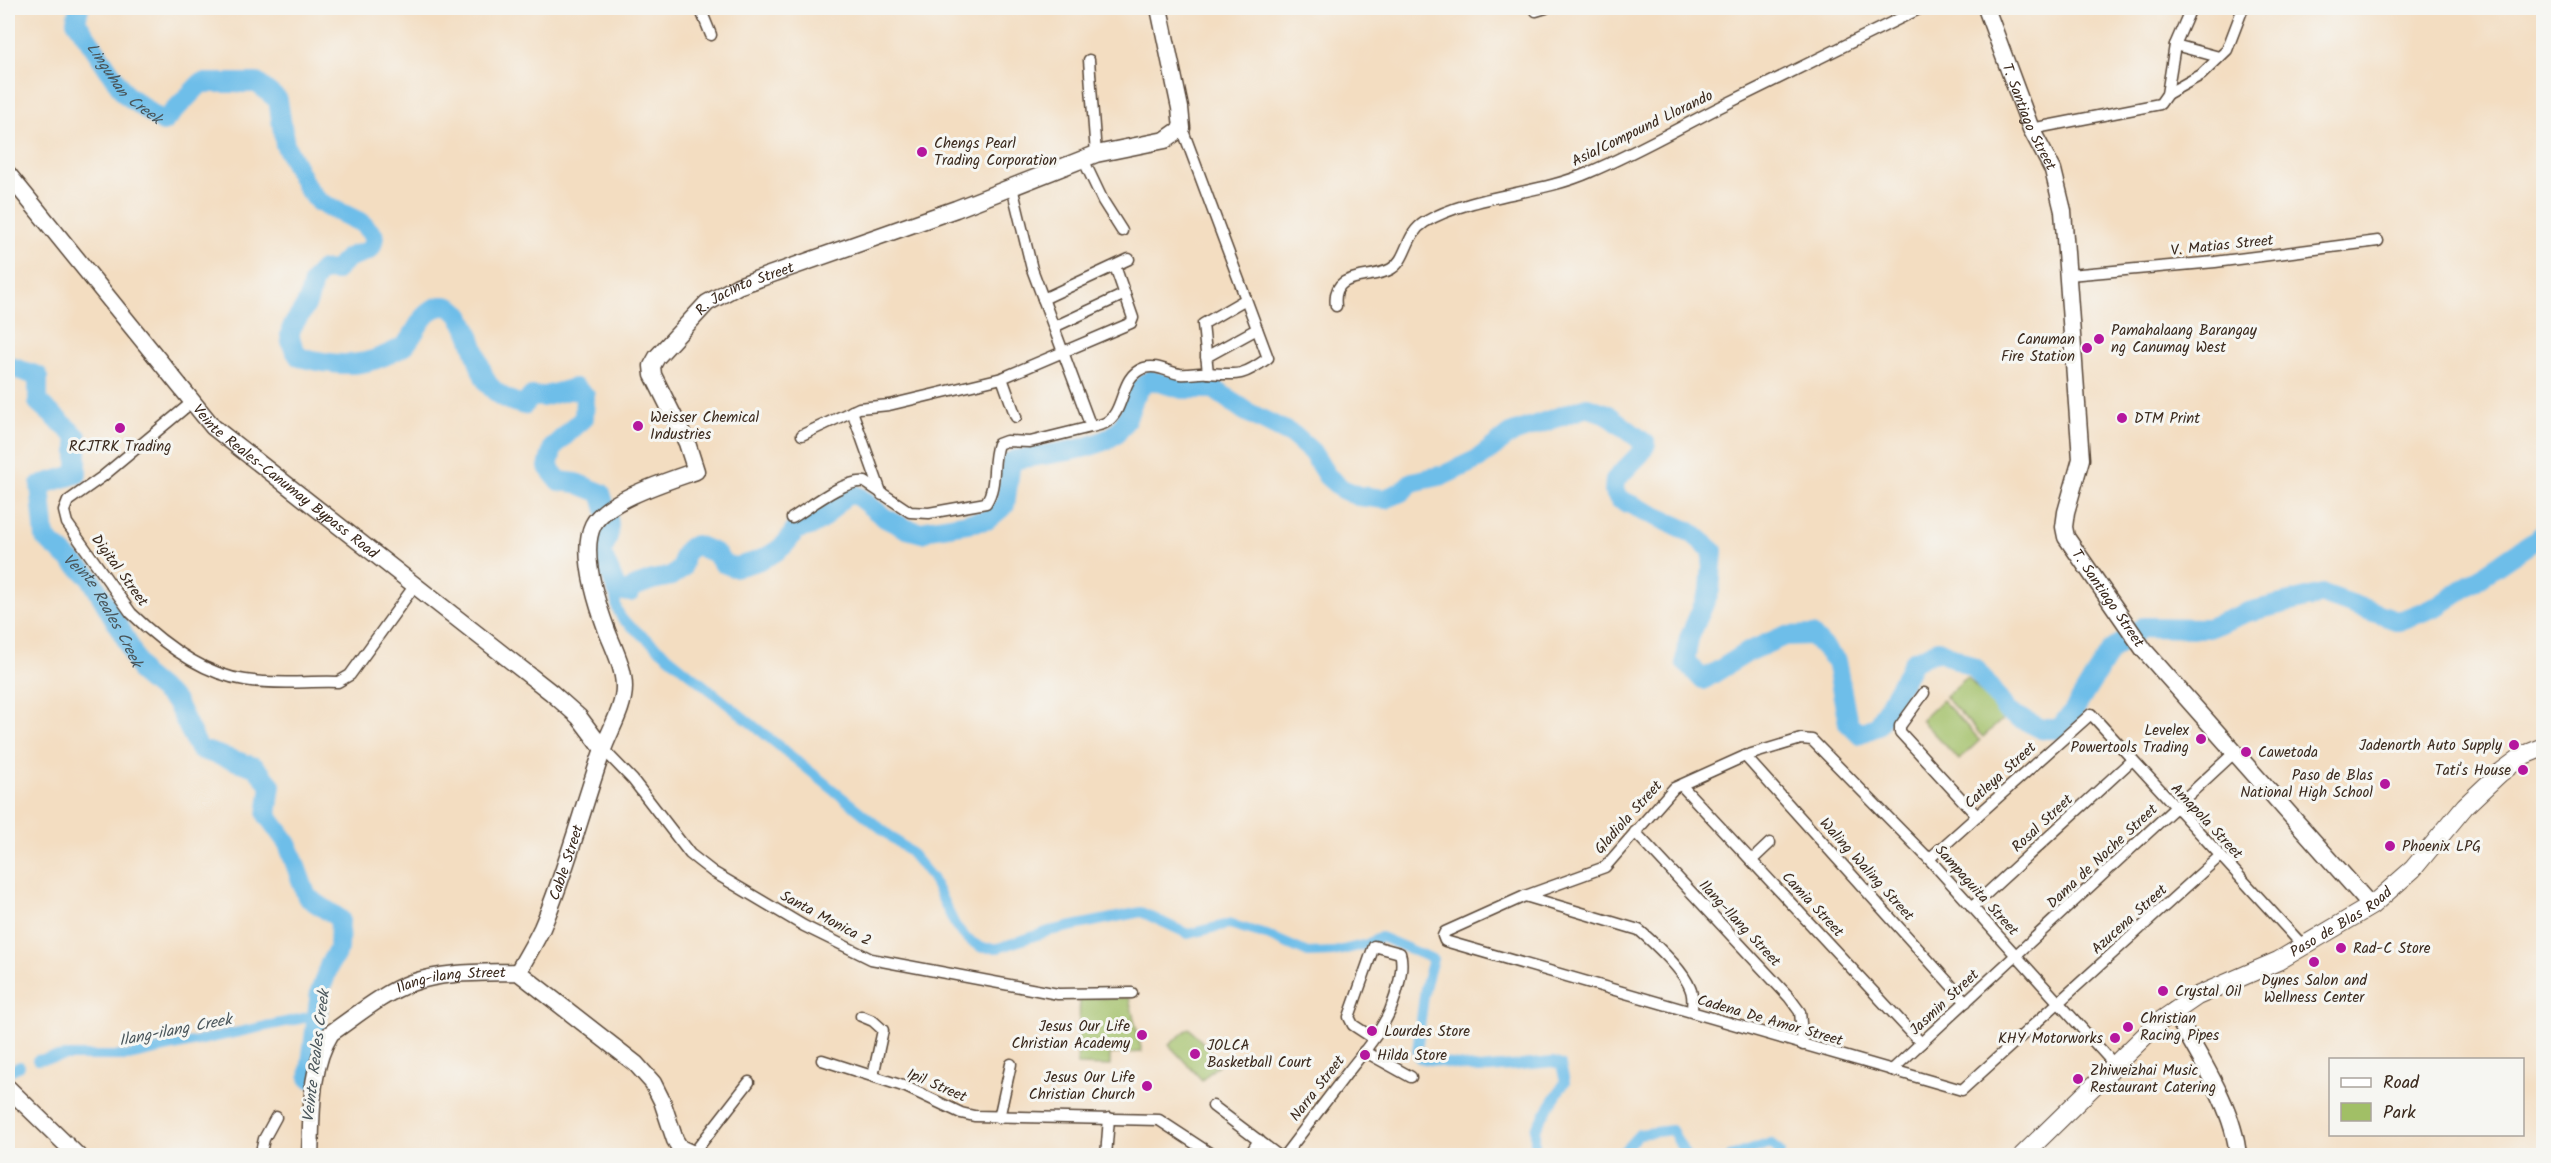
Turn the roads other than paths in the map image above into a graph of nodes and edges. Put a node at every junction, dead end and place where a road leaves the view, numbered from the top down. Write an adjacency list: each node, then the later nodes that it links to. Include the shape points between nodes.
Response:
1 (700, 8): 9 (street)
2 (1159, 8): 14 (street)
3 (1920, 8): 27 (street, Asia/Compound Llorando, via 1589,173 1449,210 1423,223 1410,235 1393,268 1339,285 1334,296)
4 (1986, 8): 15 (street, T. Santiago Street)
5 (2181, 8): 8 (street)
6 (2191, 8): 8 (street)
7 (2243, 8): 11 (street, via 2227,50)
8 (2184, 24): 10 (street)
9 (711, 35)
10 (2175, 45): 11 (street); 13 (street)
11 (2219, 57): 13 (street, via 2201,75)
12 (1089, 60): 16 (street)
13 (2167, 94): 15 (street, via 2160,104)
14 (1182, 128): 16 (street, R. Jacinto Street, via 1165,140); 26 (street)
15 (2031, 129): 23 (street, T. Santiago Street, via 2053,170 2061,196)
16 (1089, 156): 18 (street, R. Jacinto Street); 19 (street, via 1104,201)
17 (8, 174): 34 (street, Veinte Reales-Canumay Bypass Road)
18 (1012, 188): 25 (street); 46 (street, R. Jacinto Street, via 738,286 707,303 652,366 696,471 631,496 598,517 592,526 590,567 624,689)
19 (1122, 231)
20 (2378, 241): 23 (street, V. Matias Street)
21 (1129, 259): 22 (street)
22 (1115, 266): 24 (street); 25 (street)
23 (2070, 275): 47 (street, T. Santiago Street, via 2081,459 2064,527 2071,547 2144,650)
24 (1125, 294): 28 (street); 30 (street, via 1131,323)
25 (1043, 299): 28 (street)
26 (1246, 299): 29 (street); 31 (street, via 1203,324)
27 (1336, 306)
28 (1054, 327): 30 (street)
29 (1257, 329): 31 (street); 32 (street, via 1268,358 1242,374)
30 (1063, 352): 33 (street); 37 (street)
31 (1206, 357): 32 (street)
32 (1208, 373): 37 (street, via 1142,369 1128,382 1115,413 1105,423)
33 (1002, 378): 35 (street); 36 (street)
34 (190, 403): 41 (street, Veinte Reales-Canumay Bypass Road, via 235,446); 41 (street, Digital Street, via 68,501 64,511 67,523 142,624 189,659 228,676 246,680 338,682 350,675)
35 (852, 411): 38 (street); 39 (street)
36 (1016, 417)
37 (1091, 427): 39 (street, via 1030,442 998,444 994,485 986,503 920,513 910,512)
38 (802, 435)
39 (882, 495): 40 (street, via 866,482 858,481)
40 (792, 518)
41 (415, 585): 46 (street, Veinte Reales-Canumay Bypass Road, via 567,705)
42 (1923, 693): 52 (street, via 1899,726 1900,732)
43 (2091, 714): 49 (street, Amapola Street); 52 (street, Catleya Street)
44 (1812, 740): 48 (street, Gladiola Street, via 1801,739); 56 (street, Sampaguita Street)
45 (2544, 747): 59 (main road, Paso de Blas Road, via 2524,755 2500,773 2465,806 2413,869)
46 (603, 749): 64 (street, Cable Street, via 542,928); 65 (street, Santa Monica 2, via 633,780 690,854 713,872 850,950 871,959 1058,994)
47 (2234, 753): 51 (street, Dama de Noche Street); 59 (street, T. Santiago Street)
48 (1745, 756): 50 (street, Gladiola Street); 66 (street, Waling Waling Street)
49 (2131, 761): 51 (street, Amapola Street); 60 (street, Rosal Street)
50 (1681, 785): 53 (street, Gladiola Street, via 1668,793); 57 (street, Camia Street)
51 (2175, 808): 55 (street, Amapola Street); 63 (street, Dama de Noche Street)
52 (1977, 816): 56 (street, Catleya Street)
53 (1635, 832): 58 (street, Gladiola Street, via 1605,867); 73 (street, Ilang-Ilang Street, via 1789,998 1800,1012)
54 (1770, 843): 57 (street)
55 (2220, 856): 62 (street, Amapola Street); 67 (street, Azucena Street)
56 (1929, 859): 60 (street, Sampaguita Street)
57 (1752, 860): 72 (street, Camia Street)
58 (1525, 896): 61 (street, Gladiola Street, via 1445,932); 69 (street, via 1639,930 1687,982 1693,996)
59 (2371, 906): 62 (main road, Paso de Blas Road)
60 (1972, 907): 63 (street, Sampaguita Street)
61 (1445, 941): 69 (street, Cadena De Amor Street)
62 (2304, 947): 68 (main road, Paso de Blas Road)
63 (2016, 956): 66 (street, Jasmin Street); 67 (street, Sampaguita Street)
64 (518, 972): 90 (street, Ilang-ilang Street, via 448,975 410,983 331,1033 314,1080); 91 (street, Ilang-ilang Street, via 636,1064 653,1083 680,1148)
65 (1132, 993)
66 (1966, 1002): 72 (street, Jasmin Street)
67 (2059, 1003): 77 (street, Sampaguita Street); 78 (street, Cadena De Amor Street, via 1962,1090)
68 (2174, 1011): 77 (main road, Paso de Blas Road); 98 (street, via 2224,1106 2234,1129)
69 (1692, 1012): 73 (street, Cadena De Amor Street)
70 (861, 1016): 79 (street, via 883,1030)
71 (1373, 1038): 71 (street, Narra Street, via 1390,1011 1401,956 1374,946 1349,1017 1353,1025); 74 (street, Narra Street)
72 (1921, 1043): 78 (street, Jasmin Street)
73 (1803, 1045): 78 (street, Cadena De Amor Street)
74 (1364, 1051): 80 (street); 96 (street, Narra Street)
75 (822, 1060): 79 (street, Ipil Street)
76 (1011, 1064): 85 (street)
77 (2114, 1064): 97 (main road, Paso de Blas Road)
78 (1892, 1070)
79 (873, 1076): 85 (street, Ipil Street, via 961,1113)
80 (1411, 1077)
81 (749, 1082): 91 (street)
82 (8, 1088): 88 (street)
83 (1213, 1106): 87 (street)
84 (276, 1117): 89 (street)
85 (999, 1118): 86 (street, Ipil Street)
86 (1109, 1118): 92 (street); 93 (street, Ipil Street, via 1160,1120)
87 (1259, 1140): 94 (street); 95 (street)
88 (78, 1155)
89 (260, 1155)
90 (310, 1155)
91 (695, 1155)
92 (1106, 1155)
93 (1214, 1155)
94 (1249, 1155)
95 (1279, 1155)
96 (1284, 1155)
97 (2022, 1155)
98 (2238, 1155)

